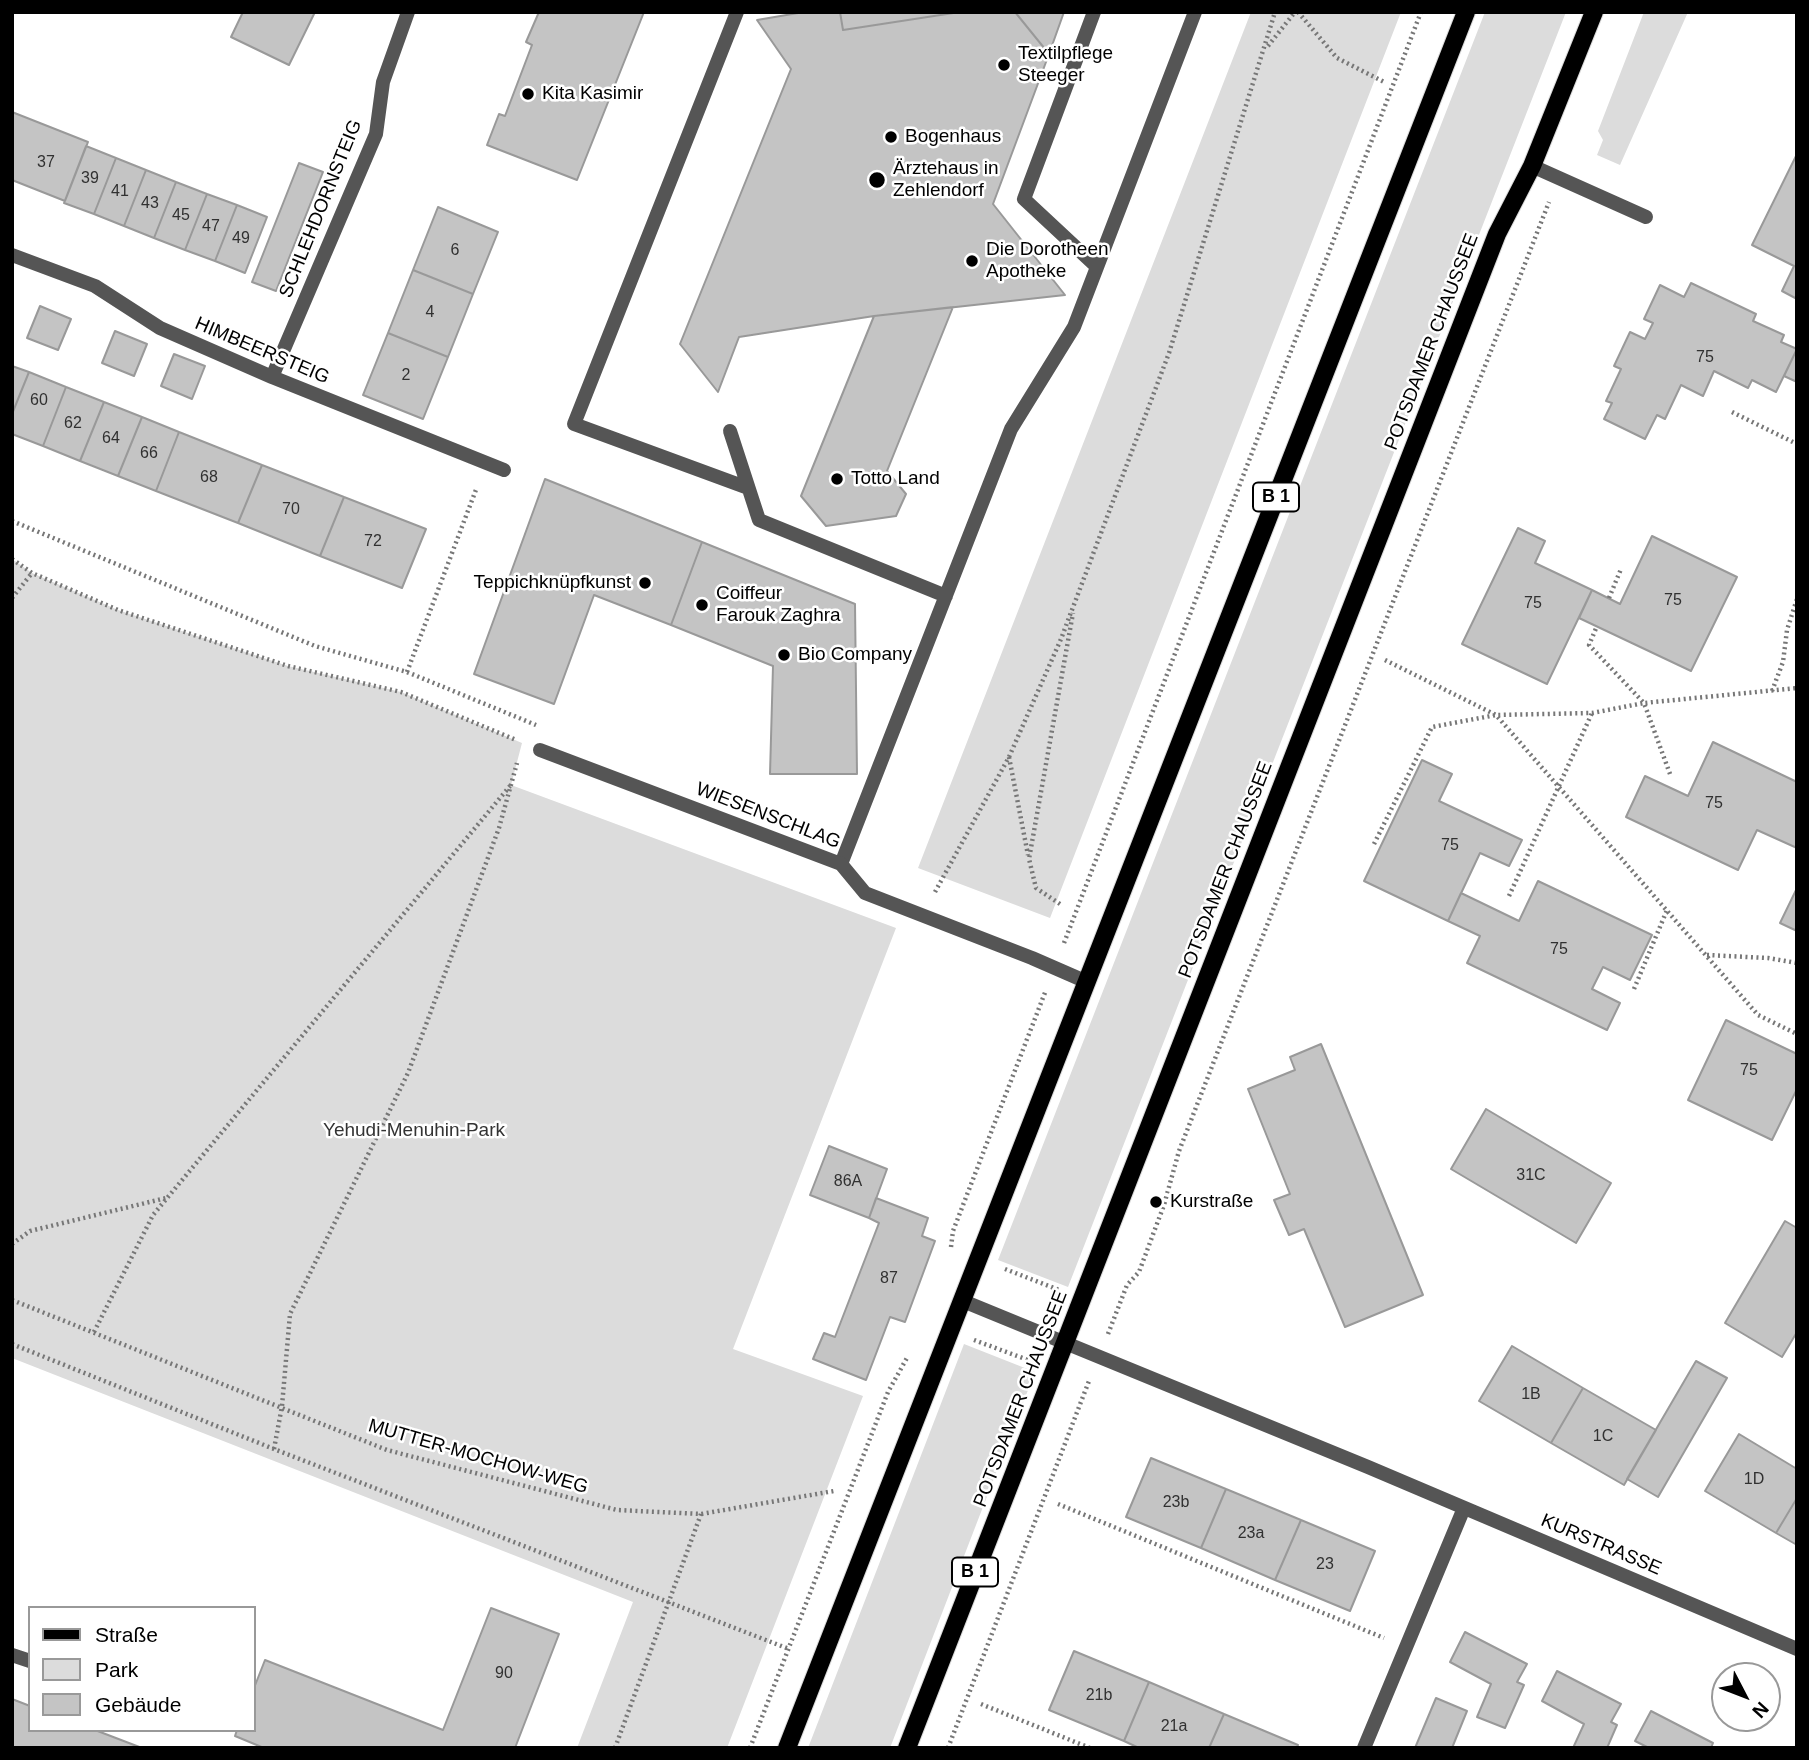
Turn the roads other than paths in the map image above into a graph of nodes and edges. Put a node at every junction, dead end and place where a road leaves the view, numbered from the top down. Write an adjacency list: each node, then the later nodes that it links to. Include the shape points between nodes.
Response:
1 (408, 12): 11 (street, SCHLEHDORNSTEIG, via 383,82 376,134)
2 (737, 12): 14 (street, via 574,424)
3 (1094, 12): 10 (street, via 1024,199)
4 (1195, 12): 10 (street)
5 (1466, 12): 18 (main road, B 1)
6 (1594, 12): 7 (main road, POTSDAMER CHAUSSEE / B 1)
7 (1532, 166): 8 (street); 20 (main road, POTSDAMER CHAUSSEE / B 1, via 1497,234)
8 (1646, 217)
9 (12, 255): 11 (street, HIMBEERSTEIG, via 95,286 160,328)
10 (1097, 267): 15 (street, via 1074,327 1011,429)
11 (272, 377): 13 (street, HIMBEERSTEIG)
12 (730, 431): 14 (street)
13 (504, 470)
14 (748, 488): 15 (street, via 759,520)
15 (946, 596): 17 (street)
16 (540, 750): 17 (street, WIESENSCHLAG)
17 (841, 864): 18 (street, WIESENSCHLAG, via 865,892)
18 (1087, 982): 19 (main road, B 1)
19 (963, 1301): 20 (street, KURSTRASSE); 23 (main road, B 1)
20 (1065, 1342): 21 (street, KURSTRASSE); 24 (main road, POTSDAMER CHAUSSEE / B 1)
21 (1464, 1508): 22 (street, KURSTRASSE); 25 (street)
22 (1797, 1649)
23 (788, 1748)
24 (907, 1748)
25 (1364, 1748)

